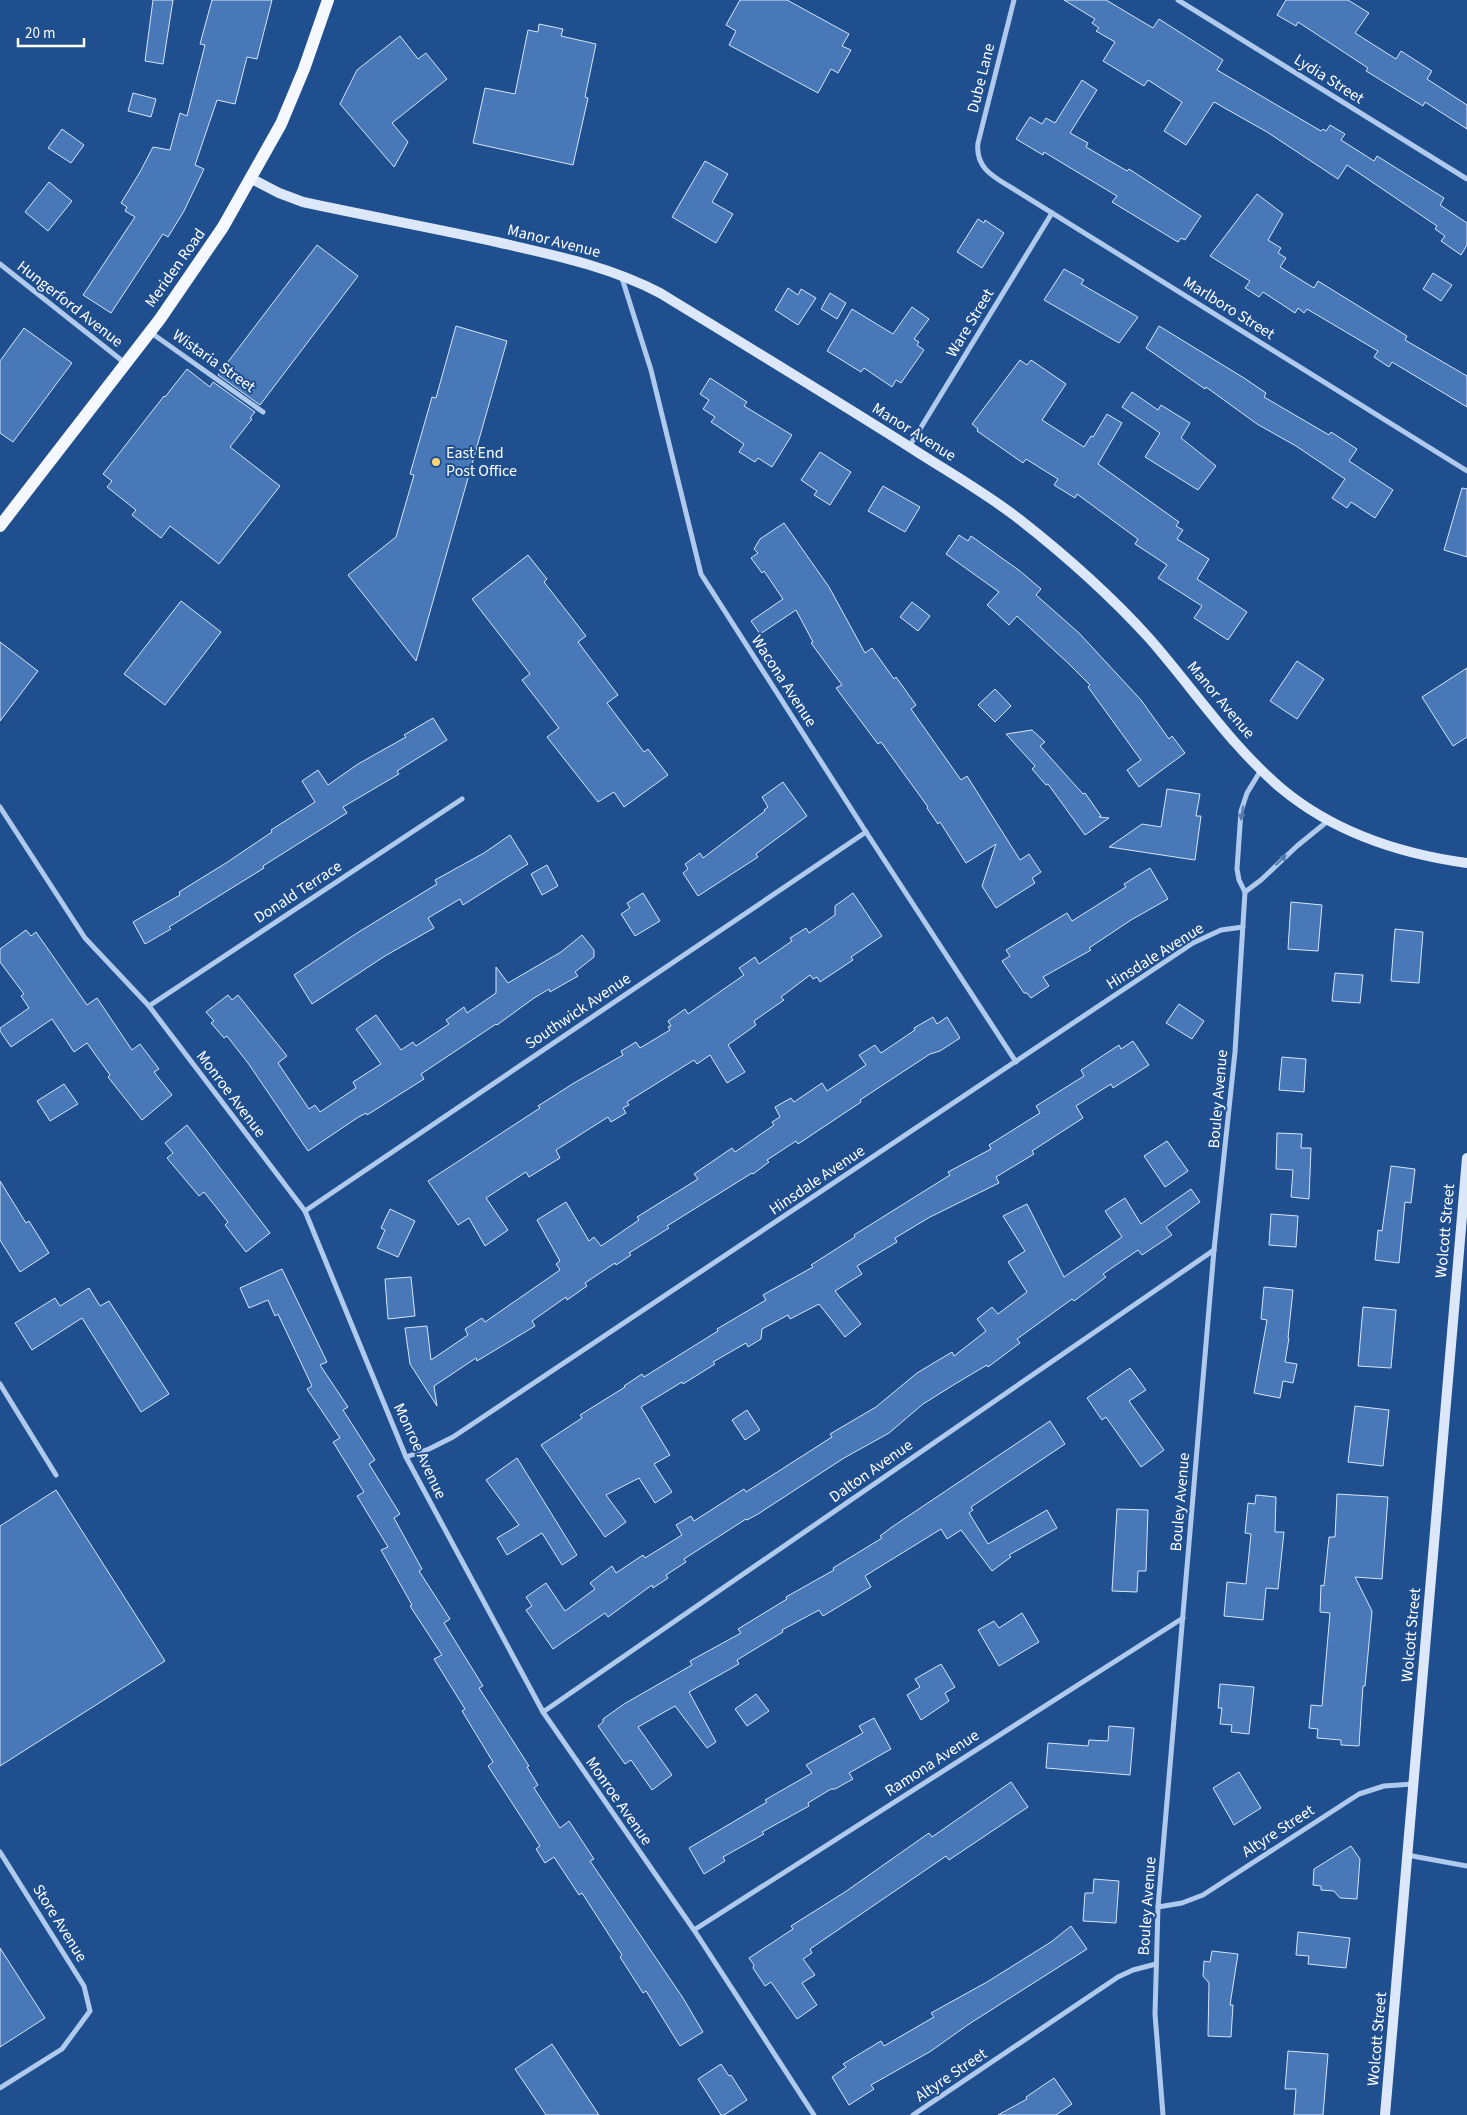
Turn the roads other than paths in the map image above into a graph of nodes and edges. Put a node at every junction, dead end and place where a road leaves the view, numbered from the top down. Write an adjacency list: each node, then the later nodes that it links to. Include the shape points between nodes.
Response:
1 (328, 0): 6 (main road, Meriden Road, via 281,124)
2 (1014, 0): 4 (street, Dube Lane, via 978,143)
3 (1178, 0): 5 (street, Lydia Street)
4 (980, 163): 7 (street, Marlboro Street, via 991,175)
5 (1467, 178)
6 (252, 179): 9 (main road, Manor Avenue, via 303,202 538,251); 10 (main road, Meriden Road, via 195,270)
7 (1052, 213): 13 (street, Ware Street); 14 (street, Marlboro Street)
8 (0, 264): 11 (street, Hungerford Avenue)
9 (621, 275): 13 (main road, Manor Avenue, via 660,293); 20 (street, Wacona Avenue, via 651,370 700,574)
10 (150, 332): 11 (main road, Meriden Road); 12 (street, Wistaria Street)
11 (125, 363): 15 (main road, Meriden Road)
12 (263, 412)
13 (909, 447): 16 (main road, Manor Avenue, via 998,504 1095,584 1147,636)
14 (1467, 471)
15 (0, 526)
16 (1261, 769): 19 (main road, Manor Avenue, via 1296,799); 22 (street, Bouley Avenue, one-way to 22, via 1241,811 1237,869)
17 (462, 799): 24 (street, Donald Terrace)
18 (0, 807): 24 (street, Monroe Avenue, via 85,938)
19 (1329, 820): 21 (main road, Manor Avenue, via 1395,848); 22 (street, one-way to 19)
20 (866, 832): 25 (street, Wacona Avenue); 27 (street, Southwick Avenue)
21 (1467, 863)
22 (1245, 892): 23 (street, Bouley Avenue)
23 (1243, 927): 25 (street, Hinsdale Avenue, via 1221,930 1193,944); 28 (street, Bouley Avenue, via 1230,1114)
24 (149, 1006): 27 (street, Monroe Avenue)
25 (1016, 1062): 30 (street, Hinsdale Avenue, via 453,1437)
26 (1467, 1158): 34 (main road, Wolcott Street)
27 (305, 1211): 30 (street, Monroe Avenue)
28 (1214, 1250): 32 (street, Bouley Avenue); 33 (street, Dalton Avenue)
29 (0, 1384): 31 (street)
30 (406, 1457): 33 (street, Monroe Avenue)
31 (56, 1475)
32 (1183, 1618): 38 (street, Bouley Avenue); 39 (street, Ramona Avenue)
33 (542, 1712): 39 (street, Monroe Avenue)
34 (1413, 1784): 36 (main road, Wolcott Street); 38 (street, Altyre Street, via 1384,1786 1359,1794 1203,1894 1182,1903)
35 (0, 1852): 41 (street, Store Avenue, via 84,1986 90,2011 62,2049)
36 (1407, 1855): 37 (street); 45 (main road, Wolcott Street)
37 (1467, 1866)
38 (1158, 1907): 40 (street, Bouley Avenue)
39 (694, 1930): 42 (street, Monroe Avenue)
40 (1156, 1964): 43 (street, Altyre Street, via 1118,1977); 44 (street, Bouley Avenue, via 1156,2028)
41 (0, 2088)
42 (814, 2115)
43 (913, 2115)
44 (1163, 2115)
45 (1385, 2115)

